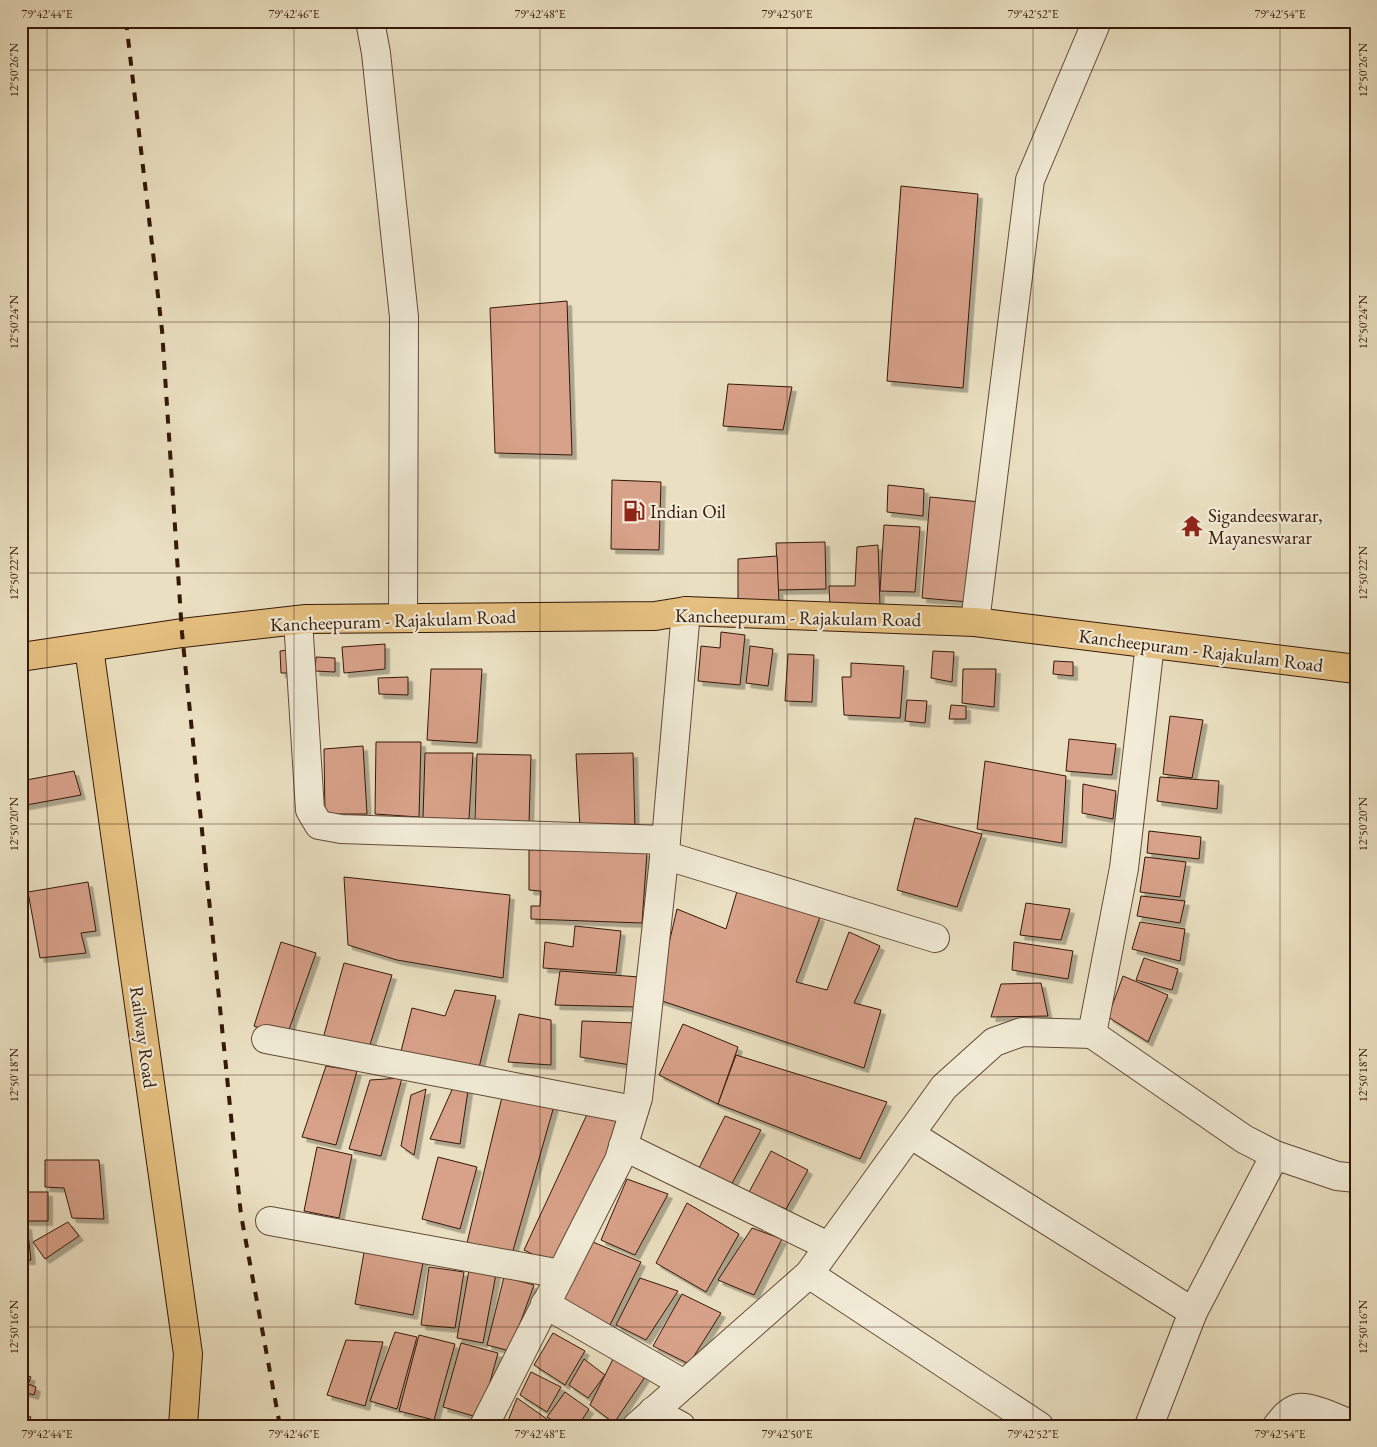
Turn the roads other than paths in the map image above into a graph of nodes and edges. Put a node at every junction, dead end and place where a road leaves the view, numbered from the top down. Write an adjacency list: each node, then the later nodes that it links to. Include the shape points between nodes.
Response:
1 (370, 21): 4 (street, via 404,317)
2 (1097, 21): 6 (street, via 1030,180)
3 (686, 610): 4 (main road, Kancheepuram - Rajakulam Road, via 656,616); 6 (main road, Kancheepuram - Rajakulam Road); 11 (street)
4 (403, 618): 5 (main road, Kancheepuram - Rajakulam Road)
5 (298, 620): 8 (main road, Kancheepuram - Rajakulam Road, via 182,633); 11 (street, via 310,810 319,825 341,829)
6 (975, 622): 7 (main road, Kancheepuram - Rajakulam Road)
7 (1150, 644): 10 (main road, Kancheepuram - Rajakulam Road); 13 (street, via 1124,868)
8 (89, 648): 9 (main road, Kancheepuram - Rajakulam Road); 28 (main road, Railway Road, via 188,1354)
9 (21, 657)
10 (1356, 669)
11 (665, 847): 12 (street); 15 (street, via 638,1098)
12 (935, 938)
13 (1092, 1034): 16 (street, via 1022,1032 994,1042 944,1087); 18 (street, via 1244,1139)
14 (266, 1039): 15 (street)
15 (634, 1110): 17 (street)
16 (910, 1134): 21 (street); 25 (street)
17 (623, 1146): 21 (street); 22 (street, via 619,1160)
18 (1275, 1156): 19 (street, via 1337,1176); 25 (street)
19 (1356, 1178)
20 (270, 1221): 22 (street)
21 (828, 1246): 23 (street)
22 (561, 1274): 24 (street)
23 (809, 1274): 26 (street); 31 (street)
24 (545, 1304): 26 (street); 29 (street)
25 (1193, 1312): 32 (street)
26 (684, 1384): 27 (street)
27 (645, 1418): 30 (street)
28 (183, 1426)
29 (484, 1426)
30 (681, 1426)
31 (1039, 1426)
32 (1149, 1426)
33 (1277, 1426): 34 (street, via 1285,1415 1299,1407 1321,1411)
34 (1355, 1426)

